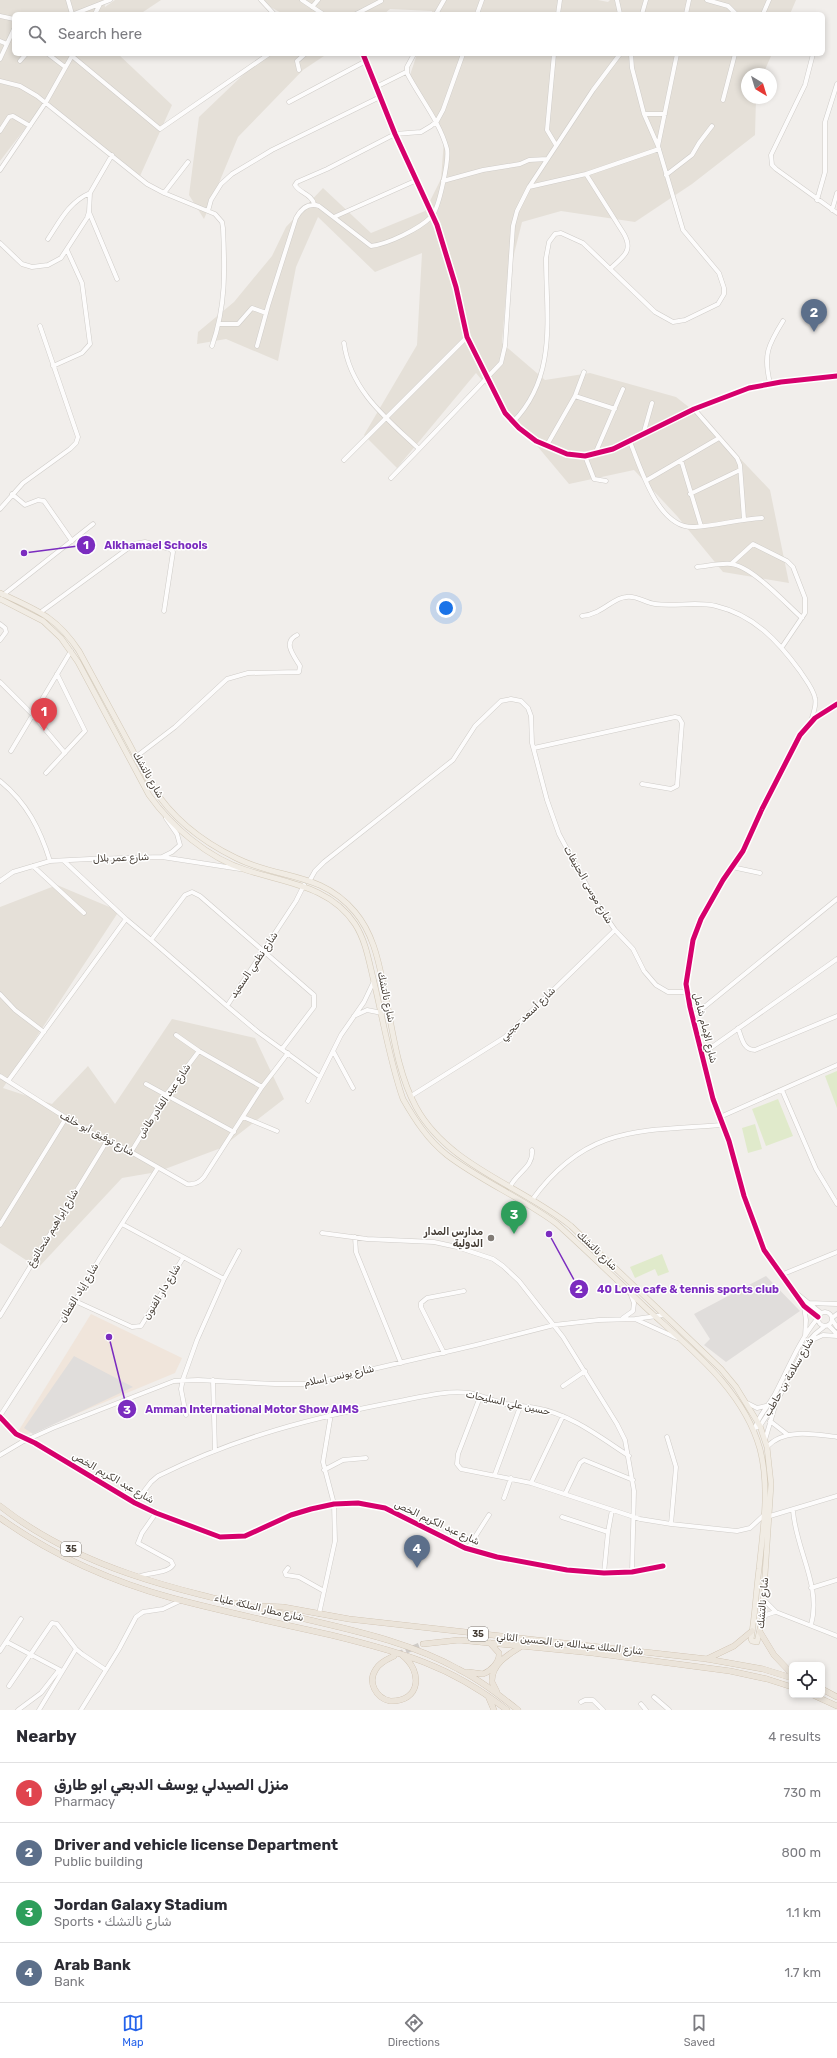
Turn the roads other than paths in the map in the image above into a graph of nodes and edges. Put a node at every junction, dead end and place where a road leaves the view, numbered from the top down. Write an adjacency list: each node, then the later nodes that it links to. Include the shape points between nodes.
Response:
1 (68, 0): 17 (street)
2 (110, 0): 15 (street)
3 (261, 0): 20 (street)
4 (302, 0): 16 (street)
5 (318, 0): 16 (street)
6 (444, 0): 23 (street)
7 (482, 0): 24 (street)
8 (560, 0): 25 (street)
9 (617, 0): 26 (street)
10 (646, 0): 27 (street)
11 (689, 0): 28 (street)
12 (707, 0): 29 (street, via 728,6)
13 (769, 0): 30 (street)
14 (381, 1): 22 (street)
15 (100, 4): 18 (street); 19 (street)
16 (312, 7): 21 (street)
17 (75, 12)
18 (81, 12)
19 (96, 12)
20 (272, 12)
21 (320, 12)
22 (360, 12)
23 (437, 12)
24 (478, 12)
25 (558, 12)
26 (620, 12)
27 (643, 12)
28 (686, 12)
29 (734, 12)
30 (763, 12)
31 (0, 16): 32 (street)
32 (12, 19)
33 (12, 33): 35 (street)
34 (0, 41): 35 (street)
35 (7, 44): 51 (street)
36 (24, 56): 52 (street)
37 (51, 56): 54 (street)
38 (71, 56): 54 (street)
39 (73, 56): 40 (street, via 160,129)
40 (266, 56)
41 (302, 56): 55 (street, via 296,61)
42 (365, 56): 53 (street)
43 (413, 56): 56 (street)
44 (462, 56): 66 (street, via 443,110)
45 (554, 56): 71 (street, via 546,130)
46 (618, 56): 71 (street)
47 (631, 56): 64 (street)
48 (678, 56): 65 (street)
49 (734, 56): 61 (street)
50 (812, 56): 85 (street, via 805,85 771,158 776,169)
51 (0, 59)
52 (20, 61)
53 (366, 61): 59 (street); 63 (street)
54 (65, 67): 62 (street)
55 (299, 70)
56 (406, 72): 59 (street); 66 (street)
57 (0, 81): 62 (street, via 24,88)
58 (837, 84): 85 (street, via 825,122 825,172)
59 (376, 86): 60 (street)
60 (380, 97): 70 (street); 88 (street, via 272,150 232,174 220,184)
61 (723, 100)
62 (46, 102): 67 (street); 73 (street)
63 (290, 102)
64 (644, 114): 65 (street); 72 (street)
65 (665, 114): 72 (street)
66 (435, 122): 70 (street, via 421,132); 80 (street, via 447,151)
67 (30, 126): 69 (street, via 13,116); 76 (street)
68 (712, 126): 78 (street, via 692,155)
69 (0, 131)
70 (395, 134): 79 (street); 86 (street, via 327,170 296,182 297,188 312,199)
71 (556, 145): 74 (street)
72 (658, 148): 77 (street); 78 (street)
73 (112, 154): 82 (street); 83 (street, via 147,184)
74 (547, 159): 80 (street, via 529,160); 81 (street)
75 (188, 162): 83 (street)
76 (0, 169)
77 (586, 174): 81 (street); 96 (street, via 629,244 625,255)
78 (666, 175): 96 (street, via 683,230 722,278 722,299 699,314 672,322 655,312)
79 (417, 180): 91 (street); 92 (street)
80 (443, 181): 91 (street)
81 (529, 187): 109 (street, via 514,221 503,357)
82 (90, 193): 89 (street); 93 (street, via 71,205)
83 (164, 193): 88 (street)
84 (837, 193): 87 (street)
85 (817, 200): 87 (street)
86 (314, 204): 92 (street); 98 (street, via 304,208 297,215)
87 (832, 210): 90 (street)
88 (208, 211): 100 (street, via 220,218 223,228 224,304)
89 (89, 212): 95 (street); 97 (street)
90 (837, 213)
91 (433, 216): 92 (street, via 414,230 371,246); 102 (street, via 456,287)
92 (334, 217)
93 (48, 239)
94 (0, 243): 95 (street, via 22,264 32,267 56,262)
95 (67, 250): 106 (street, via 82,283 90,344 82,353)
96 (610, 269): 117 (street, via 578,240 559,233 550,238 546,258 546,361 535,392)
97 (117, 279)
98 (266, 313): 100 (street, via 252,308 238,324); 105 (street)
99 (782, 321): 110 (street, via 766,353)
100 (220, 324): 104 (street)
101 (40, 326): 106 (street)
102 (467, 337): 109 (street); 116 (street)
103 (344, 343): 116 (street, via 348,364 359,387)
104 (212, 346)
105 (257, 346)
106 (53, 366): 131 (street, via 78,437 76,443)
107 (584, 372): 112 (street)
108 (837, 376): 110 (street)
109 (489, 378): 117 (street, via 500,403); 122 (street)
110 (770, 383): 115 (street)
111 (623, 389): 114 (street)
112 (575, 396): 114 (street); 121 (street)
113 (652, 403): 118 (street)
114 (615, 409): 123 (street)
115 (694, 409): 118 (street); 119 (street)
116 (387, 419): 122 (street); 125 (street)
117 (513, 422): 121 (street)
118 (643, 435): 120 (street)
119 (719, 438): 126 (street); 127 (street, via 737,458)
120 (630, 442): 123 (street); 129 (street)
121 (547, 446): 124 (street, via 567,454)
122 (419, 449): 128 (street)
123 (595, 454): 124 (street)
124 (585, 456): 130 (street, via 594,479)
125 (344, 460)
126 (681, 460): 129 (street); 132 (street)
127 (740, 470): 132 (street); 135 (street)
128 (391, 478)
129 (646, 480): 137 (street, via 656,502 670,518 682,525)
130 (606, 481)
131 (12, 494): 133 (street); 138 (street, via 25,505 38,500 44,501)
132 (690, 494): 137 (street)
133 (0, 509)
134 (762, 518): 135 (street)
135 (744, 519): 137 (street)
136 (93, 524): 138 (street)
137 (701, 526)
138 (72, 541): 141 (street)
139 (731, 564): 140 (street); 145 (street, via 743,568 763,581); 145 (street, via 753,544 787,561 793,567 806,598)
140 (697, 567)
141 (1, 595): 143 (main road, شارع نالتشك); 150 (main road, شارع نالتشك, via 43,621)
142 (164, 611): 143 (street, via 173,552 141,542 134,544)
143 (41, 612): 159 (main road, شارع نالتشك, via 58,624 73,641)
144 (582, 616): 149 (street, via 594,615 628,596 655,604 715,605 738,613 761,627)
145 (802, 618): 149 (street)
146 (0, 624): 148 (street, via 6,632)
147 (297, 635): 159 (street, via 289,642 300,666 299,672 248,673 227,679 175,727)
148 (0, 640)
149 (782, 647): 155 (street, via 816,698)
150 (71, 651): 151 (street); 163 (main road, شارع نالتشك, via 142,783)
151 (57, 674): 154 (street); 158 (street, via 85,729)
152 (0, 682): 154 (street)
153 (837, 704): 155 (street)
154 (33, 715): 157 (street); 158 (street)
155 (811, 722): 168 (street, شارع الإمام شامل, via 800,736 743,851)
156 (534, 748): 162 (street, via 624,727 679,718 682,722 676,786 672,789); 171 (street, شارع موسى الحنيفات, via 528,708 516,700 500,701 475,726 453,760 324,862); 177 (street, شارع موسى الحنيفات, via 547,800 559,834 594,899)
157 (11, 751)
158 (64, 753): 160 (street)
159 (137, 756): 171 (main road, شارع نالتشك, via 164,803 200,837 219,850 246,862)
160 (46, 773)
161 (0, 781): 165 (street, via 12,791 32,816)
162 (642, 784)
163 (162, 812): 164 (street, via 177,834 180,845); 169 (main road, شارع نالتشك, via 204,848)
164 (162, 857): 166 (street, شارع عمر بلال); 169 (street, شارع عمر بلال)
165 (50, 861): 166 (street, شارع عمر بلال); 167 (street, شارع عمر بلال)
166 (64, 861): 176 (street)
167 (33, 866): 172 (street, شارع عمر بلال, via 13,872); 175 (street)
168 (732, 867): 170 (street); 182 (street, شارع الإمام شامل, via 696,930)
169 (246, 870): 173 (main road, شارع نالتشك)
170 (760, 873)
171 (310, 880): 189 (main road, شارع نالتشك, via 339,896 362,921 377,958)
172 (0, 881)
173 (304, 886): 179 (street, شارع نظمي السعيد); 181 (main road, شارع نالتشك, via 326,896 349,915 364,943)
174 (837, 899): 188 (street)
175 (84, 914)
176 (126, 919): 178 (street); 192 (street)
177 (615, 930): 182 (street, شارع موسى الحنيفات, via 633,949 644,971 661,989 672,993); 208 (street, شارع أسعد حجبي, via 506,1037)
178 (151, 940): 179 (street, via 182,897 192,892); 184 (street)
179 (265, 950): 184 (street, شارع نظمي السعيد); 195 (street, via 316,998 314,1007)
180 (837, 959): 191 (street)
181 (374, 980): 185 (main road, شارع نالتشك); 187 (street, via 364,1002)
182 (686, 992): 188 (street, شارع الإمام شامل)
183 (0, 994): 192 (street, via 15,1010)
184 (227, 1006): 195 (street, شارع نظمي السعيد)
185 (382, 1013): 187 (street, via 367,1010); 190 (main road, شارع نالتشك)
186 (837, 1016): 191 (street, via 755,1050 745,1046)
187 (352, 1017): 196 (street)
188 (692, 1017): 198 (street, شارع الإمام شامل)
189 (392, 1025): 190 (main road); 208 (main road, شارع نالتشك, via 399,1061)
190 (385, 1026): 233 (main road, شارع نالتشك, via 403,1100 430,1138 474,1174 557,1224)
191 (738, 1028): 198 (street)
192 (44, 1032): 202 (street)
193 (176, 1035): 194 (street)
194 (199, 1050): 204 (street); 207 (street, شارع عبد القادر طاش)
195 (282, 1050): 197 (street, شارع نظمي السعيد)
196 (333, 1051): 201 (street); 205 (street)
197 (288, 1053): 201 (street, شارع نظمي السعيد); 204 (street)
198 (702, 1054): 211 (street, شارع الإمام شامل)
199 (837, 1065): 206 (street)
200 (0, 1076): 202 (street, شارع توفيق أبو خلف)
201 (320, 1077): 209 (street)
202 (8, 1081): 212 (street, شارع توفيق أبو خلف)
203 (146, 1084): 207 (street)
204 (262, 1087): 210 (street)
205 (353, 1088)
206 (782, 1090): 211 (street); 222 (street, via 816,1169)
207 (166, 1095): 215 (street); 218 (street, شارع عبد القادر طاش)
208 (411, 1096): 220 (main road, شارع نالتشك, via 423,1119 449,1147)
209 (308, 1101)
210 (243, 1117): 214 (street); 215 (street)
211 (720, 1117): 213 (street, شارع الإمام شامل)
212 (66, 1118): 216 (street, شارع توفيق أبو خلف); 223 (street)
213 (723, 1124): 221 (street, via 639,1132 606,1140 572,1157); 230 (street, شارع الإمام شامل, via 744,1196 764,1250)
214 (277, 1131)
215 (234, 1132): 219 (street, شارع توفيق أبو خلف, via 204,1177 197,1183 187,1184)
216 (107, 1141): 218 (street, شارع توفيق أبو خلف); 240 (street, شارع إبراهيم شحالتوغ)
217 (532, 1150): 220 (street, via 529,1164)
218 (131, 1152): 219 (street, شارع توفيق أبو خلف)
219 (157, 1169): 224 (street, شارع إياد القطان)
220 (510, 1187): 221 (main road, شارع نالتشك)
221 (532, 1200): 244 (main road, شارع نالتشك, via 571,1226)
222 (837, 1204)
223 (1, 1222)
224 (122, 1224): 229 (street); 235 (street, شارع إياد القطان)
225 (322, 1233): 226 (street)
226 (355, 1237): 251 (street, via 434,1242 487,1257 511,1272); 259 (street, via 356,1252)
227 (239, 1251): 231 (street)
228 (837, 1252): 230 (street)
229 (183, 1258): 231 (street); 235 (street, شارع دار الفنون, via 141,1326 132,1327)
230 (781, 1275): 234 (street, شارع الإمام شامل)
231 (224, 1279): 261 (street)
232 (464, 1291): 258 (street, via 427,1298 421,1302 421,1307)
233 (629, 1292): 246 (main road, شارع نالتشك); 248 (street, via 634,1303 633,1311 629,1316)
234 (795, 1292): 236 (street, شارع الإمام شامل); 239 (street, شارع الإمام شامل)
235 (75, 1301): 270 (street, شارع إياد القطان)
236 (808, 1303): 238 (street); 242 (street, شارع الإمام شامل)
237 (0, 1304): 240 (street)
238 (837, 1304): 241 (street)
239 (804, 1306): 247 (street, شارع الإمام شامل); 255 (street)
240 (6, 1307): 245 (street, شارع إبراهيم شحالتوغ)
241 (826, 1312): 242 (street); 250 (street)
242 (821, 1313): 247 (street)
243 (837, 1314): 250 (street)
244 (664, 1315): 246 (street, شارع يونس إسلام); 266 (main road, شارع نالتشك, via 721,1369)
245 (0, 1316)
246 (655, 1316): 249 (street, شارع يونس إسلام); 256 (main road, شارع نالتشك)
247 (817, 1318): 252 (street, via 819,1324); 255 (street, شارع سلامة بن حاطب)
248 (619, 1319): 249 (street, شارع يونس إسلام); 251 (street, شارع يونس إسلام)
249 (635, 1319): 256 (street)
250 (832, 1319): 252 (street); 253 (street)
251 (554, 1325): 258 (street, شارع يونس إسلام); 260 (street)
252 (826, 1326): 254 (street); 257 (street, شارع سلامة بن حاطب)
253 (837, 1327)
254 (837, 1335): 257 (street, via 823,1335)
255 (805, 1338): 267 (street, شارع سلامة بن حاطب)
256 (684, 1341): 275 (main road, شارع نالتشك, via 719,1377)
257 (808, 1342): 265 (street, شارع سلامة بن حاطب)
258 (444, 1353): 259 (street, شارع يونس إسلام)
259 (401, 1363): 262 (street, شارع يونس إسلام, via 309,1384)
260 (584, 1371): 263 (street); 284 (street, via 617,1424)
261 (183, 1379): 262 (street, شارع يونس إسلام); 271 (street); 279 (street, شارع يونس إسلام, via 165,1383)
262 (213, 1380): 282 (street)
263 (563, 1386)
264 (480, 1397): 268 (street, حسين علي السليحات); 269 (street, حسين علي السليحات, via 470,1393 438,1394); 287 (street, via 457,1464 459,1468)
265 (776, 1401): 274 (street); 275 (street, شارع سلامة بن حاطب)
266 (747, 1403): 267 (street, via 757,1408); 273 (main road, شارع نالتشك)
267 (768, 1404): 273 (street, شارع سلامة بن حاطب)
268 (520, 1407): 272 (street, حسين علي السليحات, via 536,1408); 287 (street)
269 (331, 1414): 282 (street, حسين علي السليحات, via 277,1429); 286 (street, via 323,1459)
270 (0, 1416): 279 (street, شارع عبد الكريم الخص, via 16,1434)
271 (186, 1416)
272 (563, 1416): 284 (street, حسين علي السليحات); 290 (street)
273 (757, 1421): 275 (main road, شارع نالتشك)
274 (770, 1421): 276 (street); 280 (street)
275 (755, 1426): 280 (main road, شارع نالتشك); 301 (main road, شارع نالتشك, via 754,1433 762,1461)
276 (788, 1435): 278 (street); 281 (street, via 774,1439)
277 (667, 1437): 305 (street, via 676,1467)
278 (837, 1437)
279 (28, 1439): 283 (street, شارع يونس إسلام); 294 (street, شارع عبد الكريم الخص)
280 (765, 1440): 281 (main road, شارع نالتشك)
281 (767, 1446): 301 (main road, شارع نالتشك, via 771,1484)
282 (215, 1451): 294 (street, حسين علي السليحات, via 158,1476)
283 (0, 1455)
284 (629, 1456): 289 (street)
285 (366, 1458): 286 (street, via 343,1460)
286 (324, 1470): 295 (street)
287 (495, 1474): 288 (street)
288 (511, 1478): 290 (street); 293 (street)
289 (633, 1480): 291 (street, via 584,1460 580,1463); 303 (street)
290 (531, 1483): 291 (street)
291 (565, 1494): 297 (street)
292 (837, 1496): 298 (street)
293 (504, 1498)
294 (135, 1503): 299 (street, شارع عبد الكريم الخص)
295 (334, 1504): 299 (street, شارع عبد الكريم الخص, via 291,1515 255,1532 233,1538 220,1537); 307 (street, شارع عبد الكريم الخص, via 358,1503 385,1508); 317 (street, via 335,1542)
296 (0, 1506): 313 (highway, شارع مطار الملكة علياء / 35, via 65,1547)
297 (612, 1510): 303 (street); 306 (street)
298 (793, 1510): 301 (street); 316 (street, via 794,1526)
299 (156, 1513): 310 (street, via 138,1543 173,1564 168,1570)
300 (489, 1515): 307 (street)
301 (767, 1515): 305 (street, via 750,1528 738,1531); 320 (main road, شارع نالتشك); 328 (main road, شارع نالتشك)
302 (562, 1517): 306 (street)
303 (634, 1517): 305 (street); 312 (street)
304 (0, 1518): 318 (highway, شارع مطار الملكة علياء / 35, via 33,1540 80,1565)
305 (671, 1524)
306 (608, 1532): 311 (street)
307 (468, 1548): 311 (street, شارع عبد الكريم الخص, via 497,1557 558,1568)
308 (663, 1566): 312 (street, شارع عبد الكريم الخص)
309 (288, 1568): 317 (street, via 286,1575 299,1577)
310 (149, 1572): 313 (street); 314 (street)
311 (604, 1572): 312 (street, شارع عبد الكريم الخص)
312 (632, 1572)
313 (137, 1577): 314 (highway, شارع مطار الملكة علياء / 35)
314 (148, 1580): 322 (highway, شارع مطار الملكة علياء / 35)
315 (837, 1580): 316 (street)
316 (812, 1588): 327 (street, via 814,1606)
317 (324, 1591): 324 (street)
318 (170, 1597): 319 (highway, شارع مطار الملكة علياء / 35); 321 (street)
319 (182, 1600): 321 (street); 337 (highway, شارع مطار الملكة علياء / 35)
320 (764, 1600): 323 (street); 326 (main road, شارع نالتشك)
321 (173, 1605): 341 (street, via 138,1615)
322 (251, 1606): 324 (highway, شارع الملك عبدالله بن الحسين الثاني / 35, via 283,1607); 340 (highway, شارع مطار الملكة علياء / 35, via 384,1640)
323 (776, 1612): 326 (street, via 766,1615); 327 (street)
324 (319, 1614): 339 (highway, شارع الملك عبدالله بن الحسين الثاني / 35)
325 (21, 1619): 331 (street)
326 (762, 1620): 329 (main road, شارع نالتشك)
327 (811, 1625): 330 (street)
328 (752, 1631): 329 (main road, شارع نالتشك, via 751,1639 755,1642); 339 (highway, via 734,1646)
329 (760, 1632): 343 (highway, via 774,1655)
330 (837, 1636)
331 (7, 1642): 336 (street); 338 (street)
332 (490, 1643): 333 (highway, شارع الملك عبدالله بن الحسين الثاني / 35, via 453,1640); 334 (highway, شارع الملك عبدالله بن الحسين الثاني / 35); 340 (highway, via 499,1656 489,1671 477,1674)
333 (423, 1644)
334 (523, 1646): 346 (highway, شارع الملك عبدالله بن الحسين الثاني / 35, via 703,1667); 348 (highway, via 507,1655 493,1673 492,1682)
335 (76, 1649): 338 (street, via 54,1622); 341 (street); 342 (street)
336 (0, 1652)
337 (396, 1654): 337 (highway, 35, via 412,1665 416,1681 413,1690 406,1697 390,1701 378,1694 373,1685 373,1677 380,1664); 349 (highway, شارع مطار الملكة علياء / 35, via 458,1677)
338 (31, 1655): 342 (street); 345 (street)
339 (707, 1659): 344 (highway, شارع الملك عبدالله بن الحسين الثاني / 35, via 763,1669)
340 (458, 1668): 348 (highway, شارع مطار الملكة علياء)
341 (106, 1670): 358 (street)
342 (60, 1671): 356 (street, via 41,1693); 357 (street)
343 (789, 1671)
344 (789, 1677)
345 (9, 1686)
346 (789, 1686)
347 (825, 1691): 351 (highway)
348 (498, 1694): 361 (highway, شارع مطار الملكة علياء)
349 (488, 1696): 359 (highway); 360 (highway, شارع مطار الملكة علياء)
350 (654, 1697): 364 (street)
351 (837, 1697)
352 (820, 1698): 355 (highway)
353 (581, 1702): 362 (street, via 593,1700)
354 (641, 1704): 363 (street)
355 (837, 1706)
356 (18, 1710)
357 (39, 1710)
358 (81, 1710)
359 (494, 1710)
360 (507, 1710)
361 (518, 1710)
362 (603, 1710)
363 (646, 1710)
364 (668, 1710)

